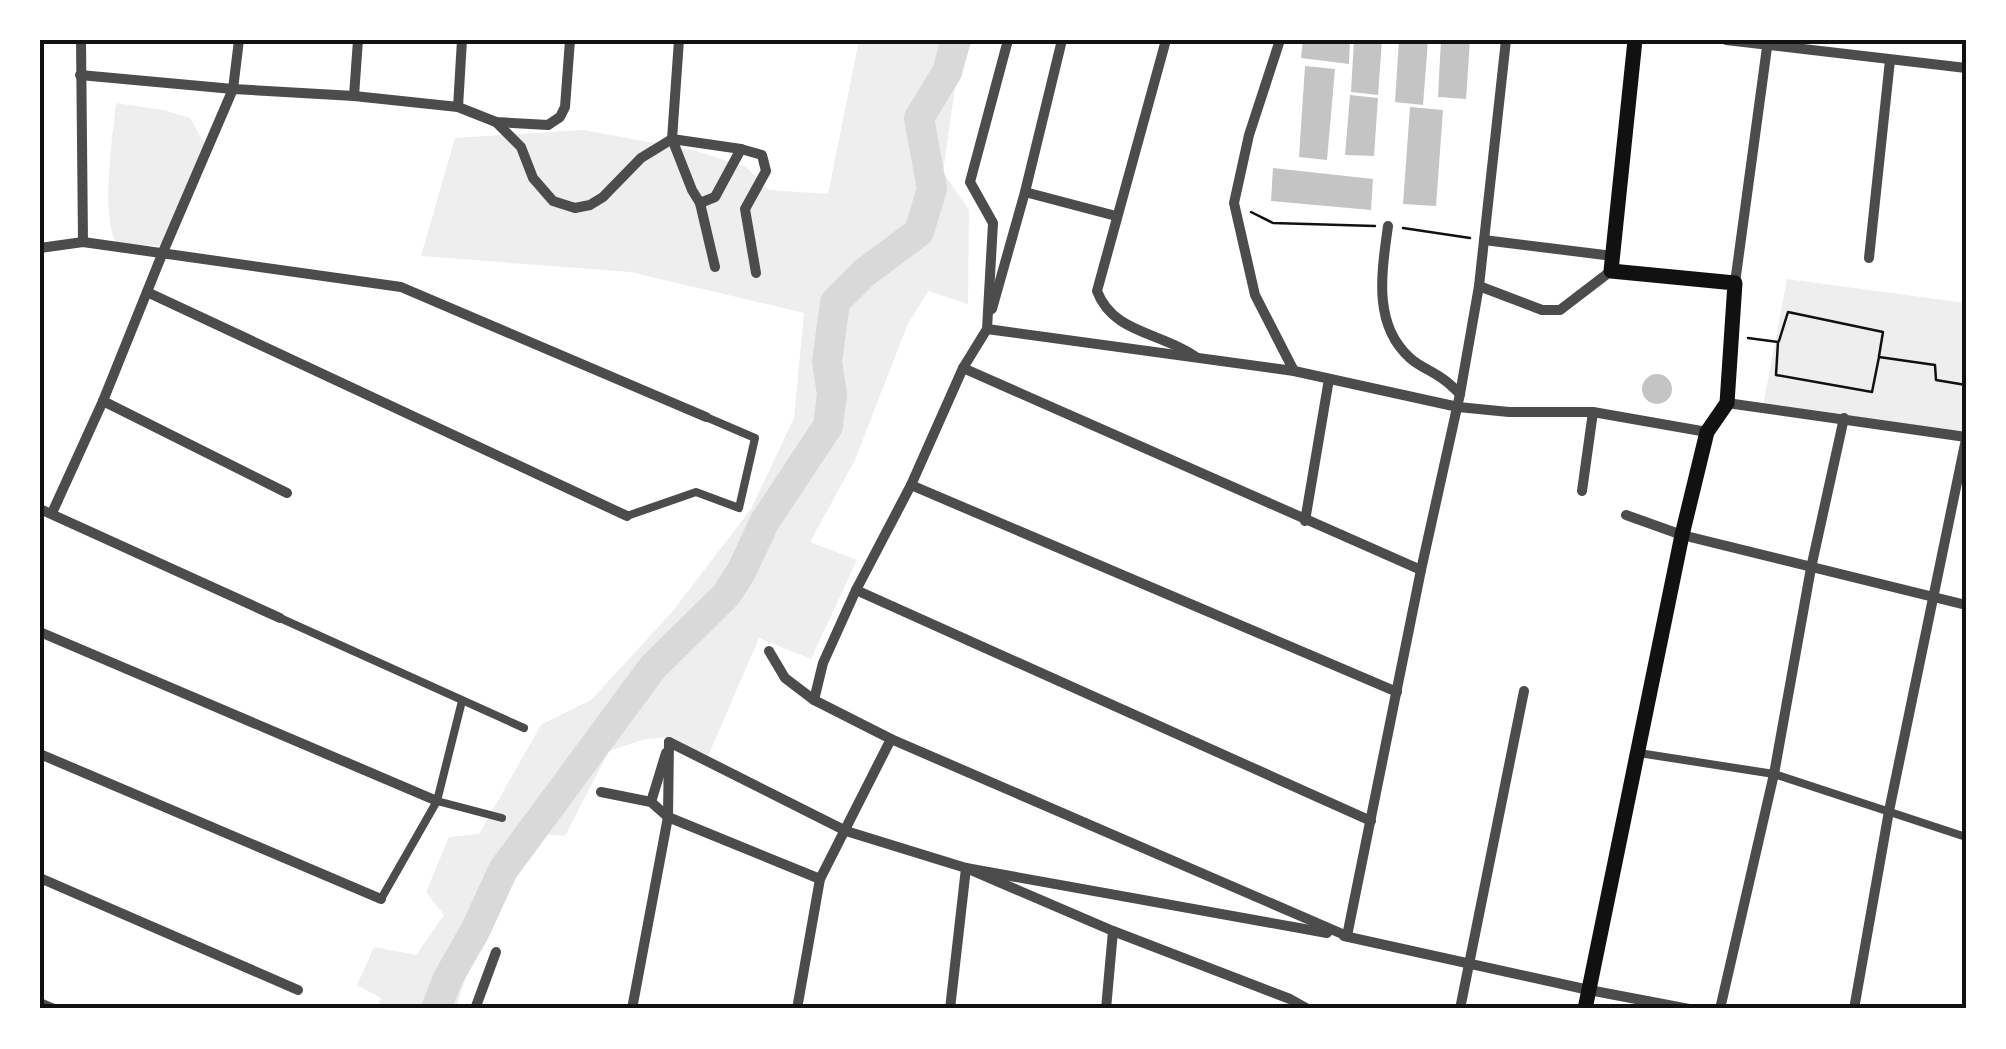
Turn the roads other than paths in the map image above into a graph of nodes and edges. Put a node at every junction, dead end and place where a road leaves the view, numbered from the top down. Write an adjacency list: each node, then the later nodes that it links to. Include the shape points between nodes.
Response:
1 (81, 40): 17 (street)
2 (238, 40): 18 (street)
3 (358, 40): 19 (street)
4 (462, 40): 20 (street)
5 (570, 40): 21 (street, via 560,117 548,125)
6 (678, 40): 22 (street)
7 (1008, 40): 39 (street, via 970,182 994,223)
8 (1062, 40): 24 (street)
9 (1166, 40): 26 (street)
10 (1280, 40): 42 (street, via 1234,203 1255,296)
11 (1506, 40): 29 (street)
12 (1635, 40): 33 (main road)
13 (1726, 40): 14 (street)
14 (1768, 42): 15 (street); 36 (street)
15 (1890, 60): 16 (street); 32 (street)
16 (1966, 68)
17 (80, 76): 18 (street); 28 (street)
18 (233, 89): 19 (street); 31 (street)
19 (354, 96): 20 (street)
20 (458, 107): 21 (street)
21 (496, 122): 22 (street, via 521,146 533,178 554,201 575,208 604,197 641,158)
22 (672, 139): 23 (street); 25 (street)
23 (741, 149): 25 (street, via 715,197); 35 (street, via 762,155 766,171 745,210)
24 (1025, 192): 26 (street); 39 (street)
25 (700, 203): 34 (street)
26 (1116, 216): 40 (street, via 1097,291 1102,305 1122,323 1180,344)
27 (1388, 226): 44 (street, via 1382,287 1388,329 1406,355 1443,379)
28 (83, 242): 30 (street); 31 (street)
29 (1478, 242): 33 (street); 37 (street)
30 (41, 251)
31 (163, 252): 38 (street); 48 (street, via 401,287)
32 (1869, 258)
33 (1612, 264): 36 (main road); 37 (street, via 1560,310 1542,310)
34 (716, 267)
35 (756, 273)
36 (1736, 283): 46 (main road)
37 (1478, 286): 44 (street)
38 (147, 292): 45 (street); 58 (street)
39 (986, 329): 40 (street); 41 (street)
40 (1197, 358): 42 (street)
41 (963, 368): 52 (street); 59 (street)
42 (1294, 371): 43 (street)
43 (1329, 380): 44 (street); 59 (street)
44 (1459, 400): 47 (street, via 1508,412); 62 (street)
45 (104, 402): 54 (street); 56 (street)
46 (1727, 403): 49 (street); 50 (main road)
47 (1593, 412): 50 (street); 53 (street)
48 (706, 417): 58 (street, via 755,438 739,508 696,492)
49 (1844, 418): 51 (street); 61 (street)
50 (1707, 432): 60 (main road)
51 (1966, 438): 64 (street)
52 (911, 486): 63 (street); 70 (street)
53 (1582, 491)
54 (287, 494)
55 (40, 509): 56 (street)
56 (52, 513): 66 (street)
57 (1626, 515): 60 (street)
58 (627, 516)
59 (1305, 521): 62 (street)
60 (1682, 534): 61 (street); 76 (main road)
61 (1811, 568): 64 (street); 78 (street)
62 (1421, 570): 70 (street)
63 (856, 590): 72 (street); 85 (street)
64 (1932, 597): 65 (street); 82 (street)
65 (1966, 605)
66 (280, 618): 71 (street)
67 (40, 632): 80 (street)
68 (769, 650): 72 (street, via 786,678)
69 (1524, 691): 95 (street)
70 (1397, 692): 85 (street)
71 (462, 700): 73 (street); 80 (street)
72 (814, 700): 74 (street)
73 (524, 728)
74 (891, 739): 86 (street); 93 (street)
75 (669, 742): 81 (street); 83 (street); 86 (street)
76 (1639, 753): 78 (street); 97 (main road)
77 (40, 754): 91 (street)
78 (1774, 774): 82 (street); 110 (street)
79 (600, 792): 81 (street)
80 (437, 801): 84 (street); 91 (street)
81 (650, 802): 83 (street)
82 (1889, 811): 87 (street); 111 (street)
83 (668, 817): 90 (street); 102 (street)
84 (502, 818)
85 (1371, 822): 93 (street)
86 (846, 831): 88 (street); 90 (street)
87 (1966, 837)
88 (966, 868): 92 (street); 93 (street); 104 (street)
89 (40, 878): 96 (street)
90 (820, 879): 103 (street)
91 (381, 899)
92 (1113, 930): 99 (street); 105 (street)
93 (1347, 936): 95 (street)
94 (496, 952): 101 (street)
95 (1468, 964): 97 (street); 107 (street)
96 (298, 990)
97 (1589, 990): 108 (main road); 109 (street)
98 (40, 1003): 100 (street)
99 (1289, 1004): 106 (street)
100 (54, 1009)
101 (475, 1009)
102 (632, 1009)
103 (797, 1009)
104 (950, 1009)
105 (1106, 1009)
106 (1308, 1009)
107 (1460, 1009)
108 (1585, 1009)
109 (1689, 1009)
110 (1720, 1009)
111 (1854, 1009)

